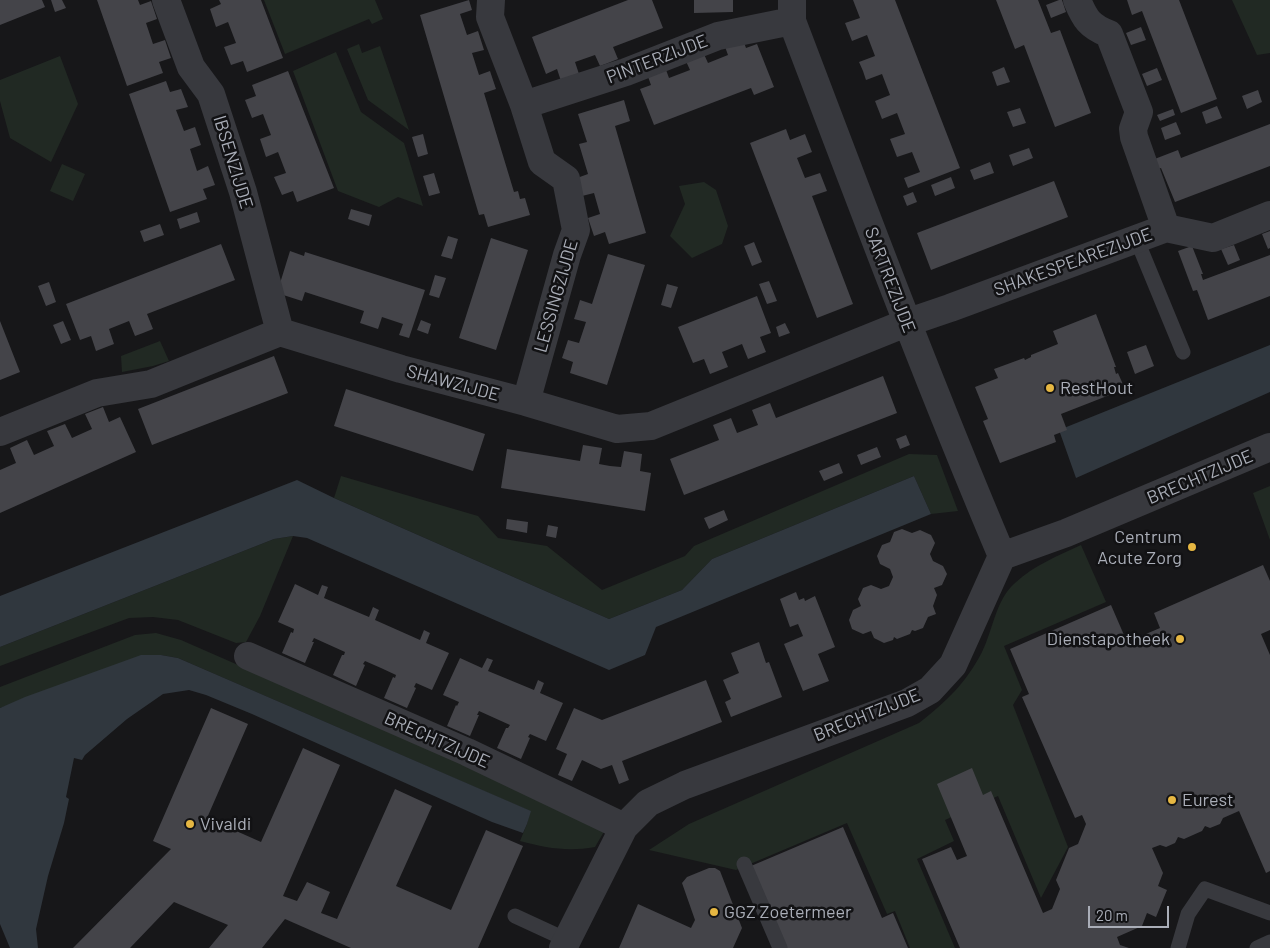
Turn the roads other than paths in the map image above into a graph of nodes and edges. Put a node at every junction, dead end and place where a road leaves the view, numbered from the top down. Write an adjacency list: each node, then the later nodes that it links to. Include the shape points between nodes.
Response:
1 (166, 0): 10 (street, IBSENZIJDE, via 191,67 212,94 243,192)
2 (491, 0): 5 (street, LESSINGZIJDE, via 490,17)
3 (1077, 0): 7 (street, via 1084,17 1095,28 1109,34 1139,112 1133,129 1134,137)
4 (792, 11): 5 (street, PINTERZIJDE, via 626,72); 9 (street, SARTREZIJDE)
5 (524, 104): 12 (street, LESSINGZIJDE, via 542,162 566,179 576,230)
6 (1270, 215): 7 (street, SHAKESPEAREZIJDE, via 1213,238)
7 (1166, 228): 8 (street, SHAKESPEAREZIJDE)
8 (1136, 238): 9 (street, SHAKESPEAREZIJDE); 11 (lane)
9 (906, 323): 12 (street, SHAWZIJDE, via 651,426 617,429); 15 (street, SARTREZIJDE)
10 (280, 332): 12 (street, SHAWZIJDE); 13 (street, via 151,384 98,393)
11 (1183, 352)
12 (526, 402)
13 (0, 432)
14 (1270, 448): 15 (street, BRECHTZIJDE)
15 (1002, 556): 17 (street, BRECHTZIJDE, via 953,665 930,690 907,703 684,785 648,803)
16 (248, 656): 17 (street, BRECHTZIJDE, via 467,752)
17 (624, 827): 22 (street, BRECHTZIJDE)
18 (744, 864): 23 (lane)
19 (1270, 913): 24 (lane, via 1205,889 1188,914)
20 (515, 916): 22 (lane)
21 (1270, 942): 25 (lane)
22 (565, 944)
23 (780, 948)
24 (1178, 948)
25 (1256, 948)

